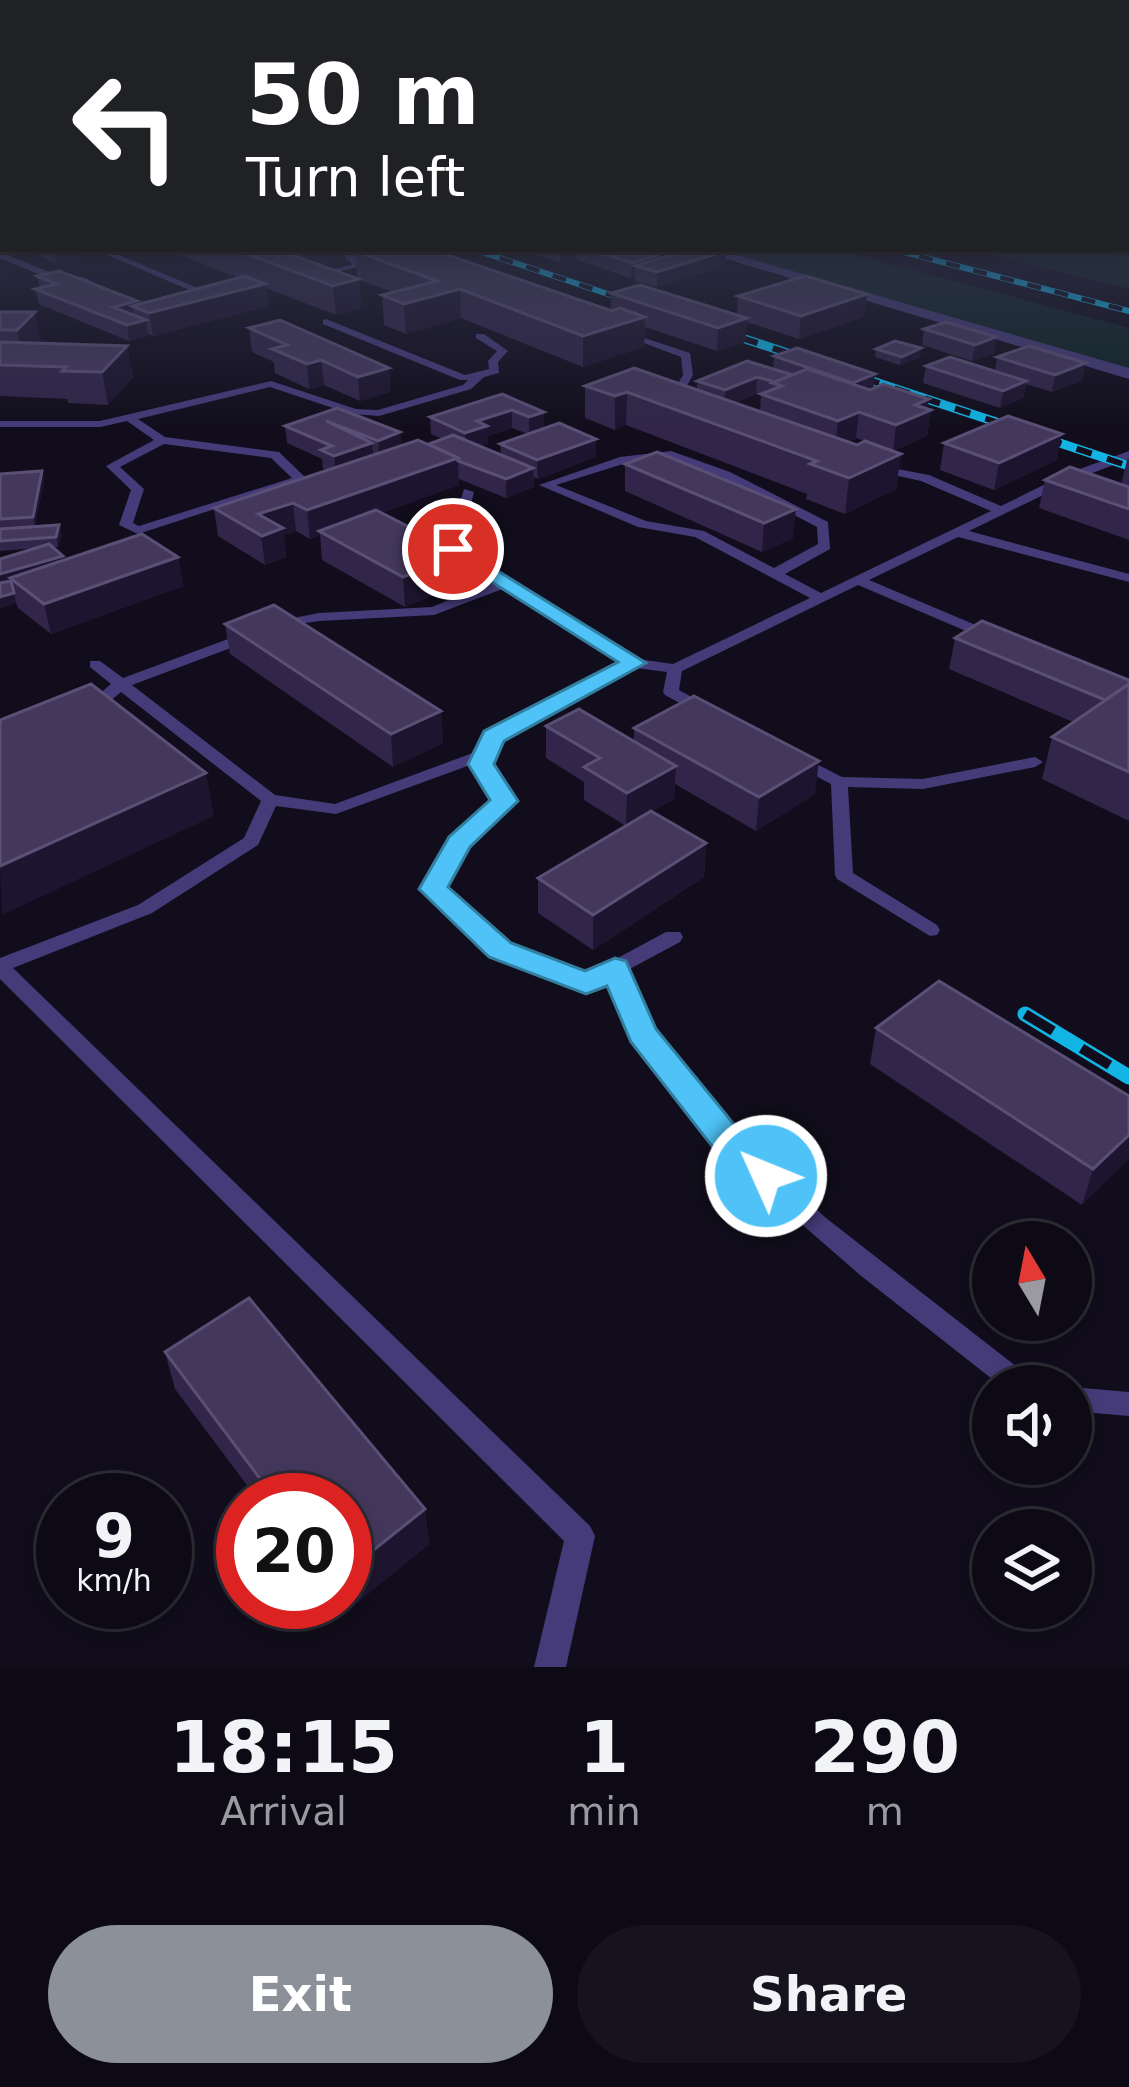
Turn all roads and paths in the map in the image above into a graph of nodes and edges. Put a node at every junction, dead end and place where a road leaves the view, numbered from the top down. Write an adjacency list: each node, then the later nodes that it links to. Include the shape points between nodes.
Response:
1 (57, 275): 6 (lane)
2 (160, 275): 7 (lane, via 217,298)
3 (302, 275): 4 (lane)
4 (308, 275)
5 (789, 275): 12 (street)
6 (119, 296)
7 (197, 303)
8 (326, 322): 11 (lane, via 464,378)
9 (599, 323): 13 (lane, via 686,355 688,375 675,397)
10 (480, 336): 11 (lane, via 502,351 494,370)
11 (481, 374): 14 (lane, via 467,387 379,413 271,384)
12 (1129, 374)
13 (697, 405)
14 (128, 417): 15 (lane); 16 (lane)
15 (0, 424)
16 (162, 440): 16 (lane, via 112,466 138,489 126,525 139,530 301,479 275,455)
17 (1129, 455): 20 (lane)
18 (871, 466): 20 (lane, via 925,478)
19 (468, 492): 25 (lane, via 453,549)
20 (1000, 511): 21 (lane)
21 (956, 532): 23 (lane); 24 (lane)
22 (774, 574): 22 (lane, via 699,534 643,524 544,485 669,455 823,525 825,546); 26 (lane)
23 (1129, 578)
24 (857, 580): 26 (lane); 27 (lane)
25 (506, 582): 28 (lane); 31 (lane, via 434,611 292,620)
26 (820, 598): 30 (lane)
27 (1004, 642)
28 (634, 663): 30 (lane); 35 (lane, via 493,736)
29 (94, 664): 31 (lane)
30 (675, 669): 32 (lane, via 670,692)
31 (121, 684): 33 (lane); 38 (lane)
32 (713, 714)
33 (80, 718)
34 (776, 748): 37 (lane)
35 (485, 754): 38 (lane, via 336,809); 42 (lane, via 481,764 504,801 459,843 433,889 500,950 586,983)
36 (1035, 762): 37 (lane, via 923,784)
37 (839, 782): 39 (lane, via 844,875)
38 (269, 800): 41 (lane, via 252,841 145,909)
39 (930, 930)
40 (673, 937): 42 (lane)
41 (0, 966): 46 (lane, via 580,1536)
42 (615, 968): 43 (lane, via 642,1034 734,1149)
43 (994, 1365)
44 (1092, 1401): 45 (lane)
45 (1129, 1404)
46 (550, 1667)

